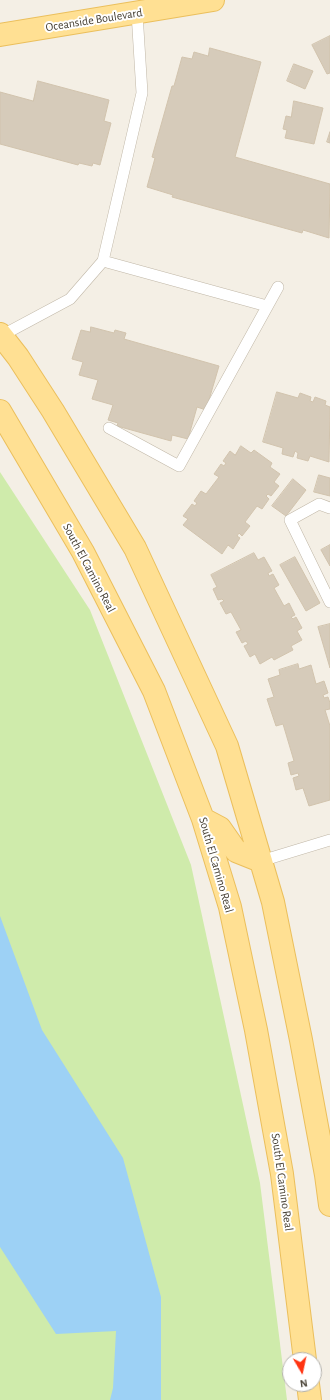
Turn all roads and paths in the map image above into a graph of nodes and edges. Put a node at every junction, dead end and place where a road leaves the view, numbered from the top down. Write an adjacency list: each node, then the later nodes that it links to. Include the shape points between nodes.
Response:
1 (213, 0): 2 (main road, Oceanside Boulevard)
2 (137, 13): 3 (main road, Oceanside Boulevard); 4 (lane, via 142,93)
3 (0, 35)
4 (103, 261): 6 (lane); 7 (lane, via 70,299)
5 (278, 287): 6 (lane)
6 (267, 306): 9 (lane, via 179,466)
7 (1, 335): 14 (main road, via 53,411 135,548 228,746)
8 (0, 411): 12 (main road, South El Camino Real, via 83,552 154,691)
9 (109, 428)
10 (330, 508): 11 (lane, via 319,504 290,520)
11 (330, 602)
12 (203, 819): 14 (main road, via 220,828 236,851); 17 (main road, South El Camino Real, via 230,907 256,1030 282,1174)
13 (330, 840): 14 (lane)
14 (261, 861): 15 (main road, via 273,902)
15 (326, 1147): 16 (main road)
16 (330, 1205)
17 (304, 1352)

